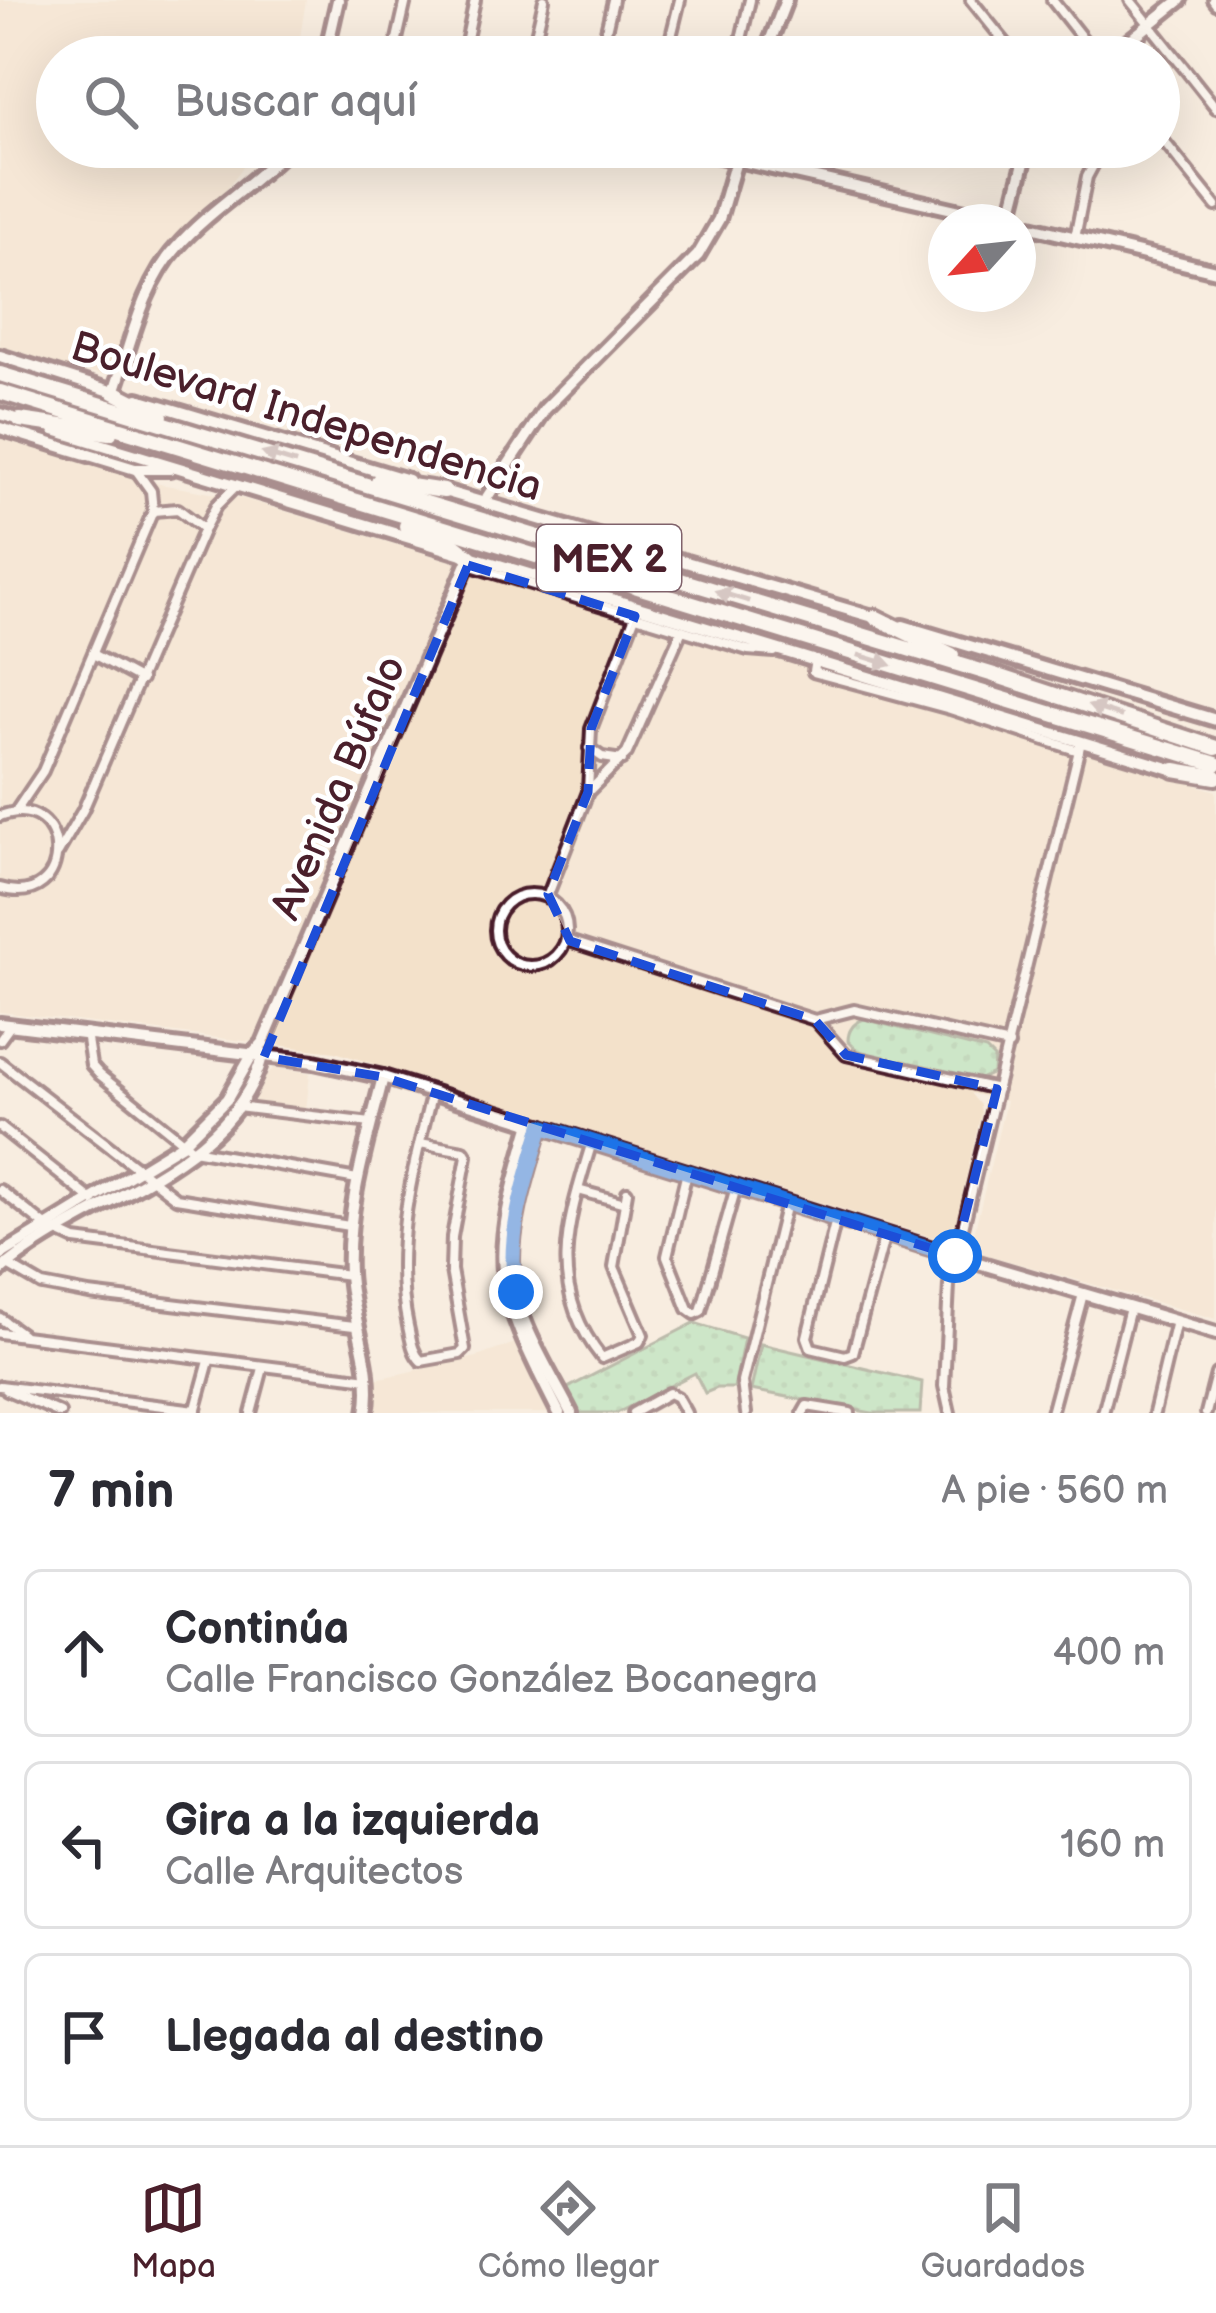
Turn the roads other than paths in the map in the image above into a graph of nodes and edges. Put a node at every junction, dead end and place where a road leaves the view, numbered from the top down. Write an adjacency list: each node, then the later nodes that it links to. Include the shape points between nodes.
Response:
1 (338, 0): 14 (main road)
2 (406, 0): 15 (street)
3 (475, 0): 16 (street)
4 (544, 0): 17 (street)
5 (613, 0): 18 (street)
6 (680, 0): 19 (street)
7 (750, 0): 20 (street)
8 (786, 0): 21 (main road)
9 (970, 0): 22 (street)
10 (1052, 0): 23 (street)
11 (1130, 0): 13 (street)
12 (1180, 0): 13 (main road)
13 (1150, 24): 24 (main road); 25 (street)
14 (330, 36)
15 (398, 36)
16 (467, 36)
17 (536, 36)
18 (605, 36)
19 (671, 36)
20 (741, 36)
21 (772, 36)
22 (1000, 36)
23 (1080, 36)
24 (1135, 36)
25 (1159, 36)
26 (1180, 62): 27 (street)
27 (1216, 108)
28 (1180, 161): 36 (street)
29 (265, 168): 43 (main road, via 167,259)
30 (734, 168): 55 (main road, via 698,255 545,409)
31 (794, 168): 34 (main road)
32 (1023, 168): 35 (main road)
33 (1092, 168): 38 (street)
34 (937, 204)
35 (1014, 204)
36 (1216, 206)
37 (1036, 228): 38 (main road)
38 (1075, 238): 39 (main road)
39 (1216, 272)
40 (0, 356): 43 (main road, Boulevard Independencia / MEX 2)
41 (0, 374): 47 (highway, MEX 2)
42 (0, 392): 48 (highway, MEX 2)
43 (114, 392): 47 (highway); 53 (main road, Boulevard Independencia / MEX 2)
44 (0, 414): 45 (main road, Boulevard Independencia)
45 (20, 420): 48 (highway); 49 (main road, Boulevard Independencia)
46 (0, 428): 50 (main road)
47 (192, 432): 51 (highway, MEX 2, one-way to 47)
48 (141, 434): 54 (highway, MEX 2)
49 (180, 468): 50 (main road); 52 (main road, Boulevard Independencia)
50 (135, 469): 56 (street, via 151,490)
51 (334, 475): 53 (highway); 65 (highway, MEX 2, one-way to 51)
52 (238, 485): 57 (street); 58 (main road, Boulevard Independencia)
53 (444, 491): 55 (main road, Boulevard Independencia / MEX 2)
54 (346, 501): 58 (highway, via 452,543); 72 (highway, MEX 2, one-way to 72)
55 (484, 502): 60 (main road, Boulevard Independencia)
56 (153, 511): 57 (street, via 178,509); 64 (street)
57 (204, 529): 66 (street)
58 (469, 561): 59 (main road, Boulevard Independencia); 87 (main road, Avenida Búfalo)
59 (637, 611): 61 (main road, Boulevard Independencia); 69 (street)
60 (875, 617): 65 (highway); 67 (main road, Boulevard Independencia)
61 (665, 620): 62 (street); 63 (main road, Boulevard Independencia)
62 (682, 630): 63 (street, via 748,650); 71 (street)
63 (788, 652): 68 (main road, Boulevard Independencia)
64 (95, 655): 66 (street); 76 (street, via 43,771)
65 (994, 675): 70 (highway, MEX 2, one-way to 65)
66 (142, 680): 78 (street)
67 (1216, 720)
68 (1080, 746): 73 (main road, Boulevard Independencia); 86 (street)
69 (588, 747): 71 (street); 75 (street)
70 (1216, 748)
71 (622, 760): 75 (street)
72 (1216, 764)
73 (1174, 770): 74 (highway)
74 (1216, 780)
75 (588, 792): 80 (street)
76 (16, 811): 77 (street); 78 (street, via 46,823)
77 (0, 816)
78 (58, 853): 79 (street, via 41,884)
79 (0, 888)
80 (547, 897): 81 (street, via 564,915); 81 (street, via 507,903 495,926 498,945 516,964 535,967)
81 (566, 940): 82 (street)
82 (815, 1019): 86 (street, via 854,1010); 90 (street, via 847,1055)
83 (6, 1024): 84 (main road); 85 (street)
84 (86, 1033): 87 (main road); 98 (street, via 99,1075)
85 (0, 1040)
86 (1009, 1045): 90 (street)
87 (259, 1051): 89 (main road); 92 (main road); 98 (main road)
88 (0, 1063): 99 (street)
89 (383, 1077): 91 (main road); 93 (main road)
90 (997, 1089): 114 (street)
91 (432, 1092): 94 (main road); 97 (street)
92 (237, 1107): 93 (street); 98 (main road)
93 (371, 1124): 102 (main road)
94 (536, 1125): 96 (main road); 116 (main road)
95 (0, 1127): 107 (street)
96 (592, 1142): 100 (main road); 105 (street)
97 (420, 1143): 97 (street, via 401,1275 416,1359 423,1361 464,1352 451,1270 467,1156)
98 (188, 1147): 99 (main road); 101 (main road); 102 (street)
99 (137, 1171): 101 (street); 107 (main road)
100 (687, 1172): 103 (main road); 103 (street, via 667,1256 695,1314)
101 (148, 1179): 107 (main road); 111 (street, via 190,1203)
102 (357, 1179): 111 (main road)
103 (736, 1187): 108 (main road)
104 (0, 1190): 112 (street)
105 (578, 1190): 109 (street); 109 (street, via 565,1274 602,1358 643,1338 614,1267)
106 (627, 1192): 109 (street)
107 (95, 1203): 112 (main road)
108 (786, 1203): 110 (main road); 140 (street, via 742,1382)
109 (625, 1204)
110 (836, 1219): 113 (main road); 113 (street, via 807,1344 845,1356 854,1353)
111 (349, 1226): 117 (main road)
112 (52, 1230): 115 (main road); 117 (street, via 98,1244)
113 (885, 1234): 114 (main road)
114 (955, 1256): 118 (main road); 142 (street, via 944,1387)
115 (2, 1263): 122 (street, via 42,1285 89,1294)
116 (506, 1263): 137 (main road, via 512,1318); 138 (main road)
117 (349, 1276): 122 (main road)
118 (1083, 1294): 119 (main road); 143 (street)
119 (1130, 1308): 121 (main road); 144 (street)
120 (0, 1318): 125 (street)
121 (1176, 1322): 124 (main road); 145 (street)
122 (354, 1326): 129 (main road)
123 (0, 1333): 125 (street)
124 (1216, 1333)
125 (23, 1335): 126 (street)
126 (209, 1361): 127 (street); 131 (street)
127 (263, 1368): 129 (street); 135 (street)
128 (1216, 1374): 146 (street)
129 (368, 1379): 136 (main road)
130 (0, 1386): 131 (street); 134 (street)
131 (195, 1411)
132 (634, 1412): 139 (street, via 667,1393)
133 (844, 1412): 141 (street, via 815,1404)
134 (60, 1413)
135 (251, 1413)
136 (367, 1413)
137 (560, 1413)
138 (571, 1413)
139 (686, 1413)
140 (746, 1413)
141 (803, 1413)
142 (950, 1413)
143 (1052, 1413)
144 (1103, 1413)
145 (1154, 1413)
146 (1206, 1413)

